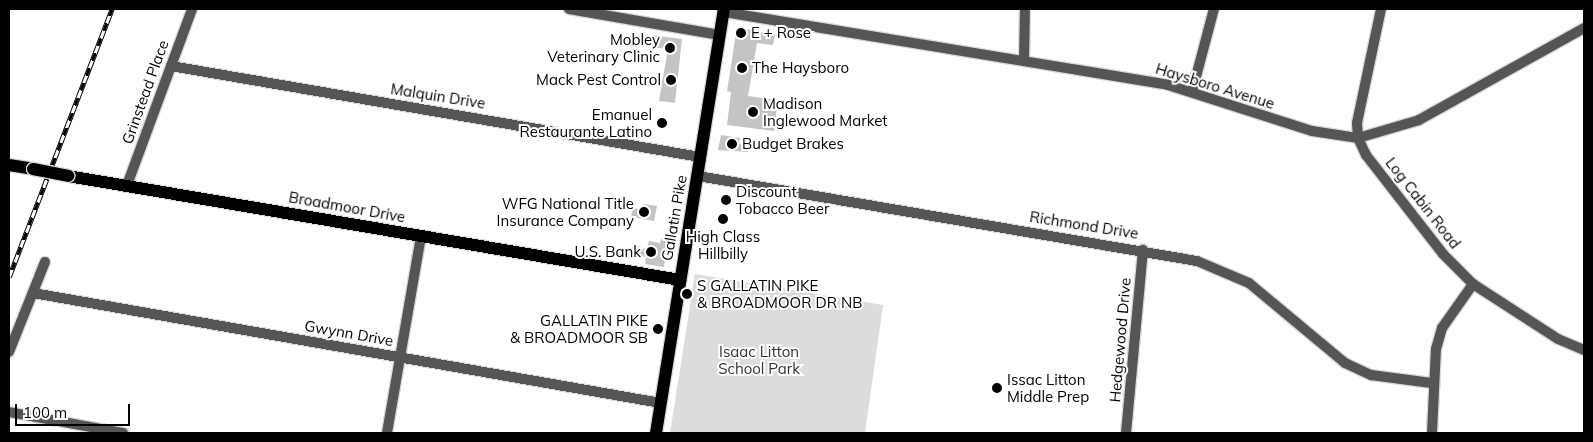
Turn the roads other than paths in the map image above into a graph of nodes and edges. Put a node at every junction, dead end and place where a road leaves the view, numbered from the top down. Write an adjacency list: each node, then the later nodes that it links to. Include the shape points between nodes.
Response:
1 (192, 9): 10 (street, Grinstead Place)
2 (569, 9): 8 (street)
3 (1025, 9): 9 (street)
4 (1214, 9): 11 (street)
5 (1381, 9): 12 (street, via 1357,123)
6 (724, 11): 8 (main road, Gallatin Pike); 9 (street, Haysboro Avenue)
7 (1584, 28): 12 (street, Haysboro Avenue, via 1419,120)
8 (720, 35): 13 (main road, Gallatin Pike)
9 (1024, 60): 11 (street, Haysboro Avenue)
10 (171, 66): 13 (street, Malquin Drive); 16 (street, Grinstead Place)
11 (1192, 92): 12 (street, Haysboro Avenue, via 1312,131)
12 (1358, 138): 21 (street, Log Cabin Road, via 1418,224)
13 (700, 157): 15 (main road, Gallatin Pike)
14 (9, 164): 16 (main road, Broadmoor Drive, bridge)
15 (698, 176): 18 (street, Richmond Drive); 20 (main road, Gallatin Pike)
16 (127, 185): 17 (main road, Broadmoor Drive)
17 (420, 237): 20 (main road, Broadmoor Drive); 25 (street)
18 (1143, 250): 26 (street, Richmond Drive, via 1197,260 1249,283 1345,363 1371,375); 33 (street, Hedgewood Drive)
19 (45, 262): 22 (street)
20 (680, 280): 27 (main road, Gallatin Pike)
21 (1473, 284): 23 (street, Log Cabin Road, via 1558,339); 26 (street, via 1442,328)
22 (32, 293): 24 (street); 25 (street, Gwynn Drive)
23 (1584, 350)
24 (9, 352)
25 (400, 358): 27 (street, Gwynn Drive); 31 (street)
26 (1431, 383): 34 (street)
27 (661, 403): 32 (main road, Gallatin Pike)
28 (9, 412): 29 (street)
29 (86, 430): 30 (street)
30 (123, 433)
31 (387, 433)
32 (656, 433)
33 (1126, 433)
34 (1432, 433)

